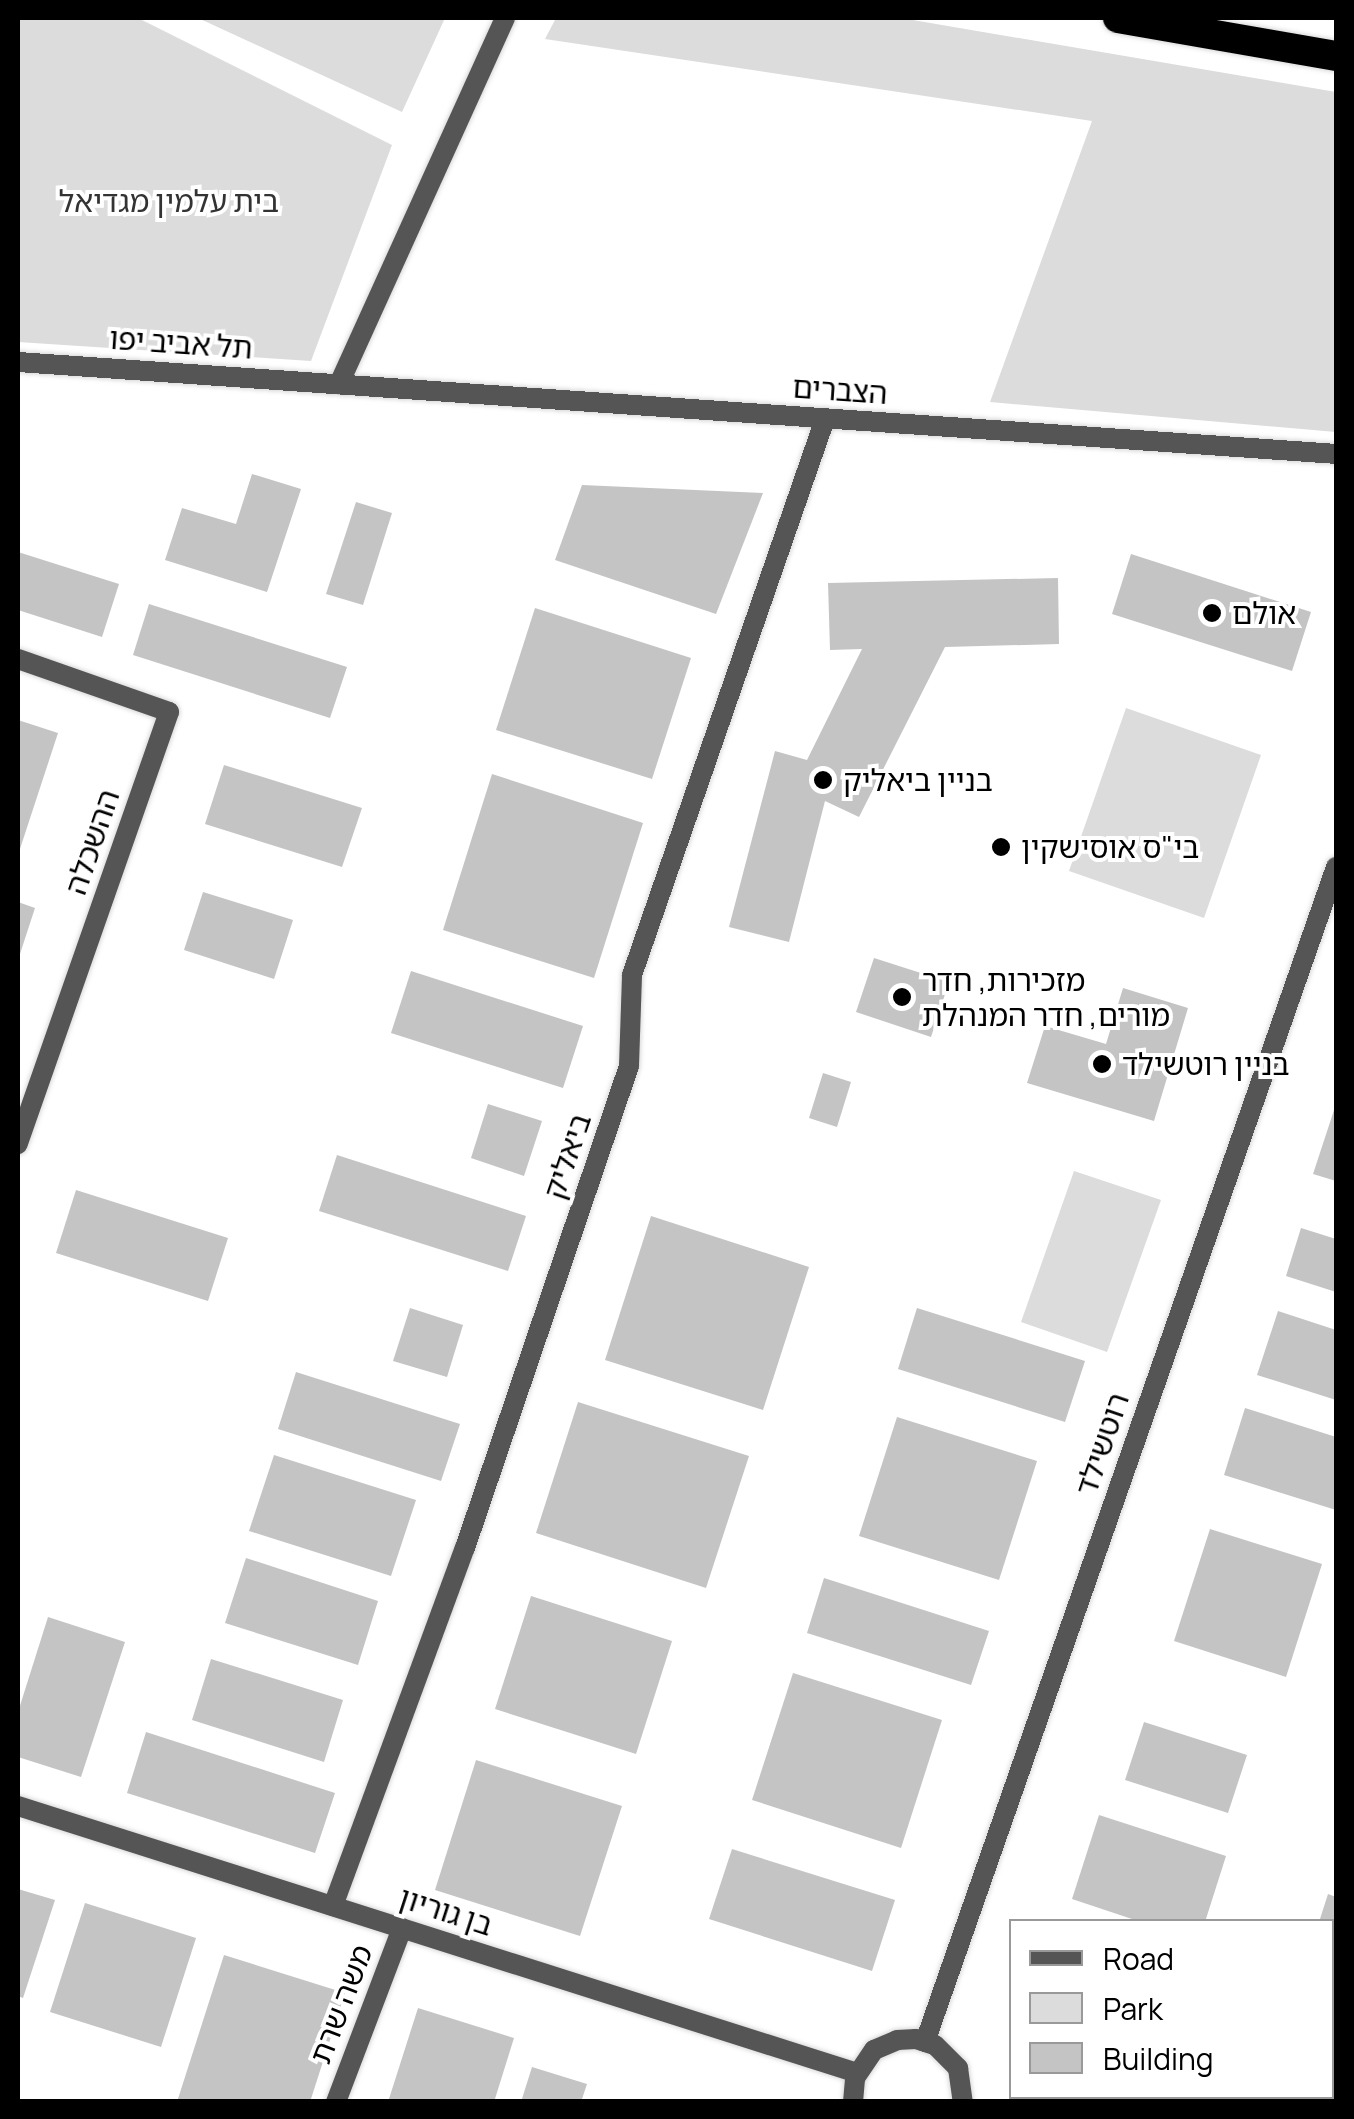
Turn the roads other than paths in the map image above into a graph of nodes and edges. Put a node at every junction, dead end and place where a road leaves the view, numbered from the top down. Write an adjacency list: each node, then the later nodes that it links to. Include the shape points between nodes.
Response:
1 (505, 18): 5 (street)
2 (1118, 18): 3 (highway)
3 (1336, 56)
4 (18, 362): 5 (street, תל אביב יפו)
5 (340, 384): 6 (street, הצברים)
6 (825, 419): 7 (street, הצברים); 12 (street, ביאליק, via 632,974 629,1066 465,1548)
7 (1336, 454)
8 (18, 658): 10 (street, ההשכלה, via 169,712)
9 (1336, 867): 14 (street, רוטשילד)
10 (18, 1144)
11 (18, 1806): 12 (street, בן גוריון)
12 (332, 1906): 13 (street, בן גוריון)
13 (402, 1928): 15 (street, בן גוריון); 16 (street, משה שרת)
14 (924, 2042): 15 (street, via 897,2040 874,2050); 18 (street, via 958,2068)
15 (857, 2073): 17 (street)
16 (336, 2102)
17 (853, 2102)
18 (963, 2102)

